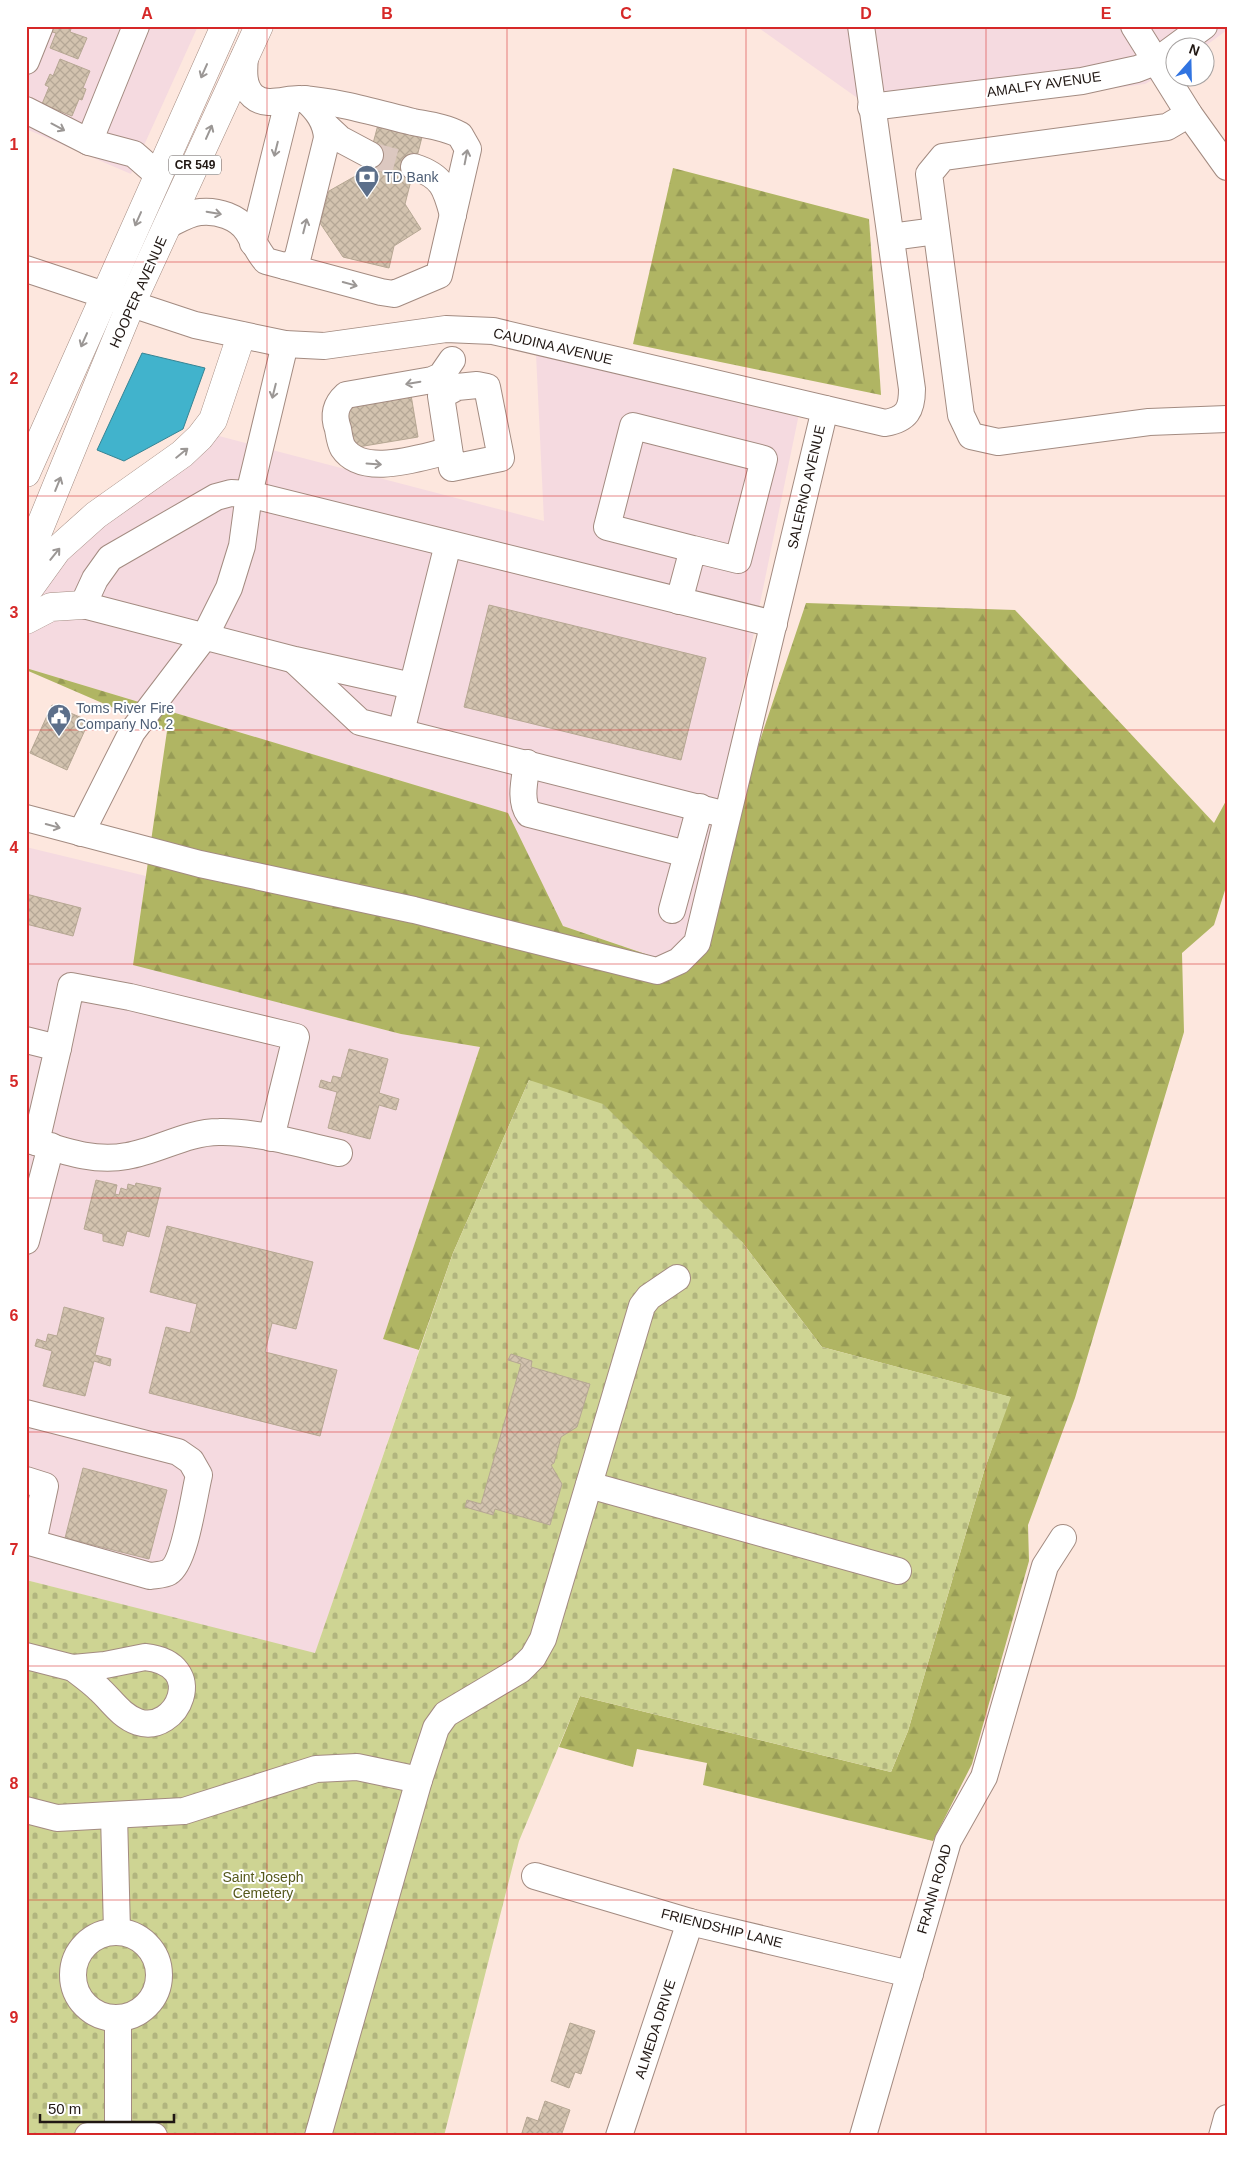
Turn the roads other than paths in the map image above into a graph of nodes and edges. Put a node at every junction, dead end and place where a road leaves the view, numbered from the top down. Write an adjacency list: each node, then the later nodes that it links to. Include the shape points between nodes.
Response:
1 (40, 26): 8 (street)
2 (136, 26): 16 (street)
3 (224, 26): 20 (main road, CR 549, one-way to 20)
4 (259, 26): 9 (main road, HOOPER AVENUE / CR 549)
5 (861, 26): 12 (street, SALERNO AVENUE)
6 (1134, 26): 10 (street)
7 (1204, 26): 10 (street, AMALFY AVENUE)
8 (28, 54)
9 (244, 56): 11 (street, via 243,73 253,96 263,100); 22 (main road, HOOPER AVENUE / CR 549, one-way to 9)
10 (1155, 62): 12 (street, AMALFY AVENUE, via 1082,81); 14 (street)
11 (296, 100): 15 (street, via 314,107); 21 (street, one-way to 11, via 468,149 460,135 335,103); 25 (street, one-way to 25)
12 (871, 107): 24 (street, SALERNO AVENUE)
13 (26, 110): 16 (street, one-way to 16)
14 (1188, 114): 19 (street); 23 (street, via 1167,127 943,157 929,174)
15 (325, 124): 17 (street, via 340,139); 26 (street, one-way to 15, via 294,263 298,256 327,138)
16 (90, 142): 20 (street, via 134,154)
17 (370, 155)
18 (414, 167): 21 (street, via 437,177 444,186)
19 (1227, 167)
20 (158, 175): 28 (main road, CR 549, one-way to 28)
21 (453, 215): 26 (street, one-way to 21, via 394,294 439,275)
22 (168, 225): 25 (street, one-way to 25, via 199,212 211,212 234,218 247,230); 29 (main road, HOOPER AVENUE / CR 549)
23 (936, 231): 24 (street); 36 (street, via 961,416 971,436 998,442 1149,422)
24 (891, 237): 35 (street, SALERNO AVENUE, via 912,388 908,412 898,421 885,423)
25 (253, 243): 26 (street, via 266,261)
26 (285, 266)
27 (26, 268): 28 (street, CAUDINA AVENUE)
28 (104, 296): 29 (street, CAUDINA AVENUE); 38 (main road, CR 549, one-way to 38)
29 (132, 304): 31 (street, CAUDINA AVENUE); 42 (main road, HOOPER AVENUE / CR 549, one-way to 29)
30 (447, 329): 32 (street, CAUDINA AVENUE, via 324,346); 33 (street); 35 (street, CAUDINA AVENUE, via 493,331)
31 (241, 336): 32 (street, CAUDINA AVENUE); 43 (main road, one-way to 31, via 57,550 96,515 182,454 200,437 212,420)
32 (285, 344): 39 (street, one-way to 39)
33 (452, 360): 34 (street); 37 (street, one-way to 37, via 441,376 432,380 346,395 338,403 335,414 344,448 359,461 376,466)
34 (458, 387): 37 (street, via 441,396); 37 (street, via 477,385 487,388 501,458 452,468)
35 (825, 409): 47 (street, SALERNO AVENUE)
36 (1227, 419)
37 (449, 451)
38 (26, 473)
39 (249, 494): 40 (street); 45 (street, via 231,493 216,497 110,558); 48 (street, via 242,546 229,588)
40 (448, 544): 44 (street); 50 (street)
41 (693, 549): 41 (street, via 738,560 764,459 633,426 607,527); 44 (street)
42 (26, 561)
43 (26, 593)
44 (679, 601): 47 (street)
45 (83, 605): 46 (main road, via 50,608); 48 (street)
46 (26, 620)
47 (774, 624): 54 (street, SALERNO AVENUE)
48 (205, 636): 49 (street); 56 (street, via 132,732)
49 (295, 660): 50 (street); 51 (street, via 360,722)
50 (412, 686): 51 (street)
51 (401, 732): 52 (street)
52 (527, 763): 53 (street); 57 (street, via 523,796 524,807 529,814)
53 (700, 808): 54 (street); 57 (street)
54 (727, 815): 56 (street, SALERNO AVENUE, via 697,943 679,961 657,971 414,910 200,864)
55 (26, 818): 56 (street, one-way to 56)
56 (81, 833)
57 (687, 854): 58 (street)
58 (672, 910)
59 (26, 1040): 60 (street)
60 (58, 1048): 61 (street, via 72,986 296,1037); 62 (street)
61 (271, 1138): 62 (street, via 218,1132 172,1141 127,1156 93,1159); 63 (street)
62 (38, 1142): 64 (street)
63 (339, 1153)
64 (26, 1241)
65 (677, 1278): 68 (street, via 649,1297 642,1306)
66 (26, 1413): 70 (street, via 178,1452 191,1461 199,1475 180,1559 167,1574 150,1576)
67 (26, 1480): 70 (street, via 45,1486)
68 (589, 1485): 71 (street); 74 (street, via 543,1639 533,1657 520,1670 446,1714 436,1728)
69 (1063, 1538): 80 (street, FRANN ROAD, via 1045,1566 984,1777 948,1841)
70 (29, 1541)
71 (898, 1572)
72 (26, 1656): 73 (street)
73 (73, 1668)
74 (419, 1780): 76 (street, via 358,1768 316,1769 184,1811); 86 (street)
75 (26, 1810): 76 (street, via 57,1818)
76 (114, 1816): 79 (street)
77 (535, 1876): 78 (street, FRIENDSHIP LANE)
78 (690, 1922): 80 (street, FRIENDSHIP LANE); 87 (street, ALMEDA DRIVE)
79 (117, 1932): 81 (street, via 132,1934 145,1942 154,1953 160,1975 155,1996 145,2008 132,2016); 81 (street, via 103,1933 81,1949 72,1975 75,1989 86,2006 104,2017)
80 (910, 1974): 88 (street, FRANN ROAD)
81 (118, 2019): 83 (street)
82 (1227, 2118): 89 (street)
83 (118, 2134): 84 (street); 85 (street)
84 (88, 2136)
85 (154, 2136)
86 (318, 2136)
87 (619, 2136)
88 (862, 2136)
89 (1222, 2136)

